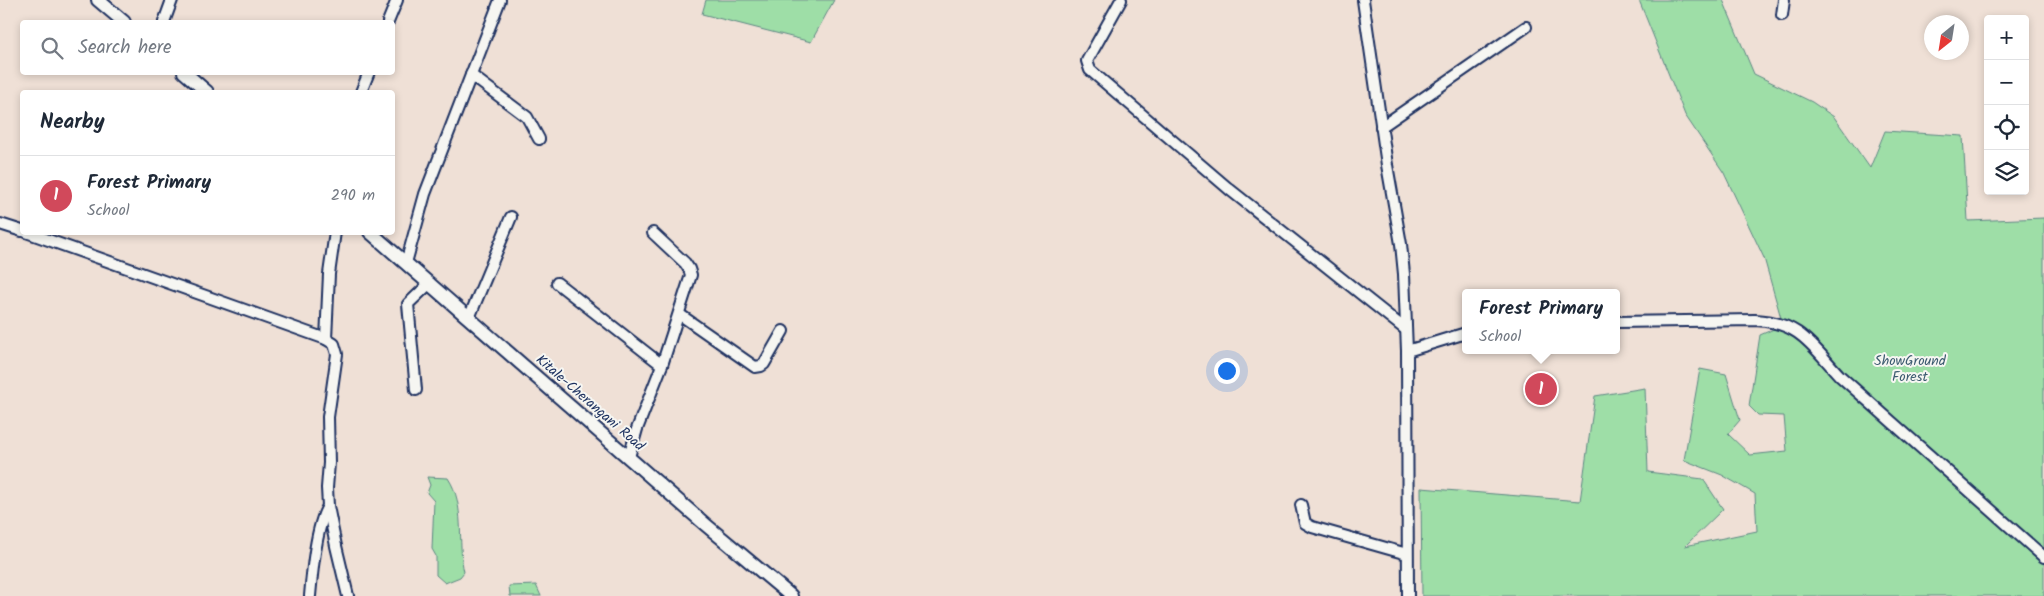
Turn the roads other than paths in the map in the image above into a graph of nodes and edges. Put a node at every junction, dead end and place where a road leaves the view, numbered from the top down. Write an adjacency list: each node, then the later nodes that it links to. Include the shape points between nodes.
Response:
1 (98, 0): 9 (main road)
2 (172, 0): 10 (street)
3 (396, 0): 11 (street)
4 (500, 0): 15 (street)
5 (1121, 0): 33 (street, via 1090,55 1090,70 1229,189)
6 (1363, 0): 18 (street)
7 (1784, 0): 8 (street)
8 (1782, 16)
9 (122, 20)
10 (165, 20)
11 (389, 20)
12 (1526, 26): 18 (street)
13 (187, 75): 16 (main road)
14 (368, 75): 17 (street)
15 (471, 75): 19 (street, via 527,117); 27 (street, via 425,194)
16 (205, 90)
17 (362, 90)
18 (1381, 127): 33 (street, via 1401,244)
19 (538, 139)
20 (511, 216): 31 (street)
21 (0, 224): 22 (street)
22 (20, 231)
23 (653, 233): 30 (street, via 691,272)
24 (32, 235): 36 (street)
25 (335, 235): 36 (street)
26 (374, 235): 27 (main road, Kitale-Cherangani Road)
27 (406, 262): 28 (main road, Kitale-Cherangani Road)
28 (430, 283): 31 (main road, Kitale-Cherangani Road); 39 (street, via 408,304)
29 (557, 283): 38 (street)
30 (679, 314): 34 (street, via 755,367 764,364); 38 (street)
31 (469, 318): 40 (main road, Kitale-Cherangani Road)
32 (1620, 322): 44 (street, via 1755,320 1773,321 1793,328 1840,376)
33 (1405, 329): 37 (street)
34 (783, 331)
35 (1462, 334): 37 (street)
36 (326, 339): 42 (street, via 334,344 337,354 328,417)
37 (1407, 351): 43 (street)
38 (662, 365): 40 (street)
39 (416, 390)
40 (629, 457): 47 (main road, Kitale-Cherangani Road)
41 (1301, 505): 43 (street, via 1305,523 1312,528)
42 (328, 506): 45 (street, via 322,516); 46 (street)
43 (1407, 554): 48 (street)
44 (2044, 557)
45 (310, 596)
46 (348, 596)
47 (791, 596)
48 (1408, 596)

